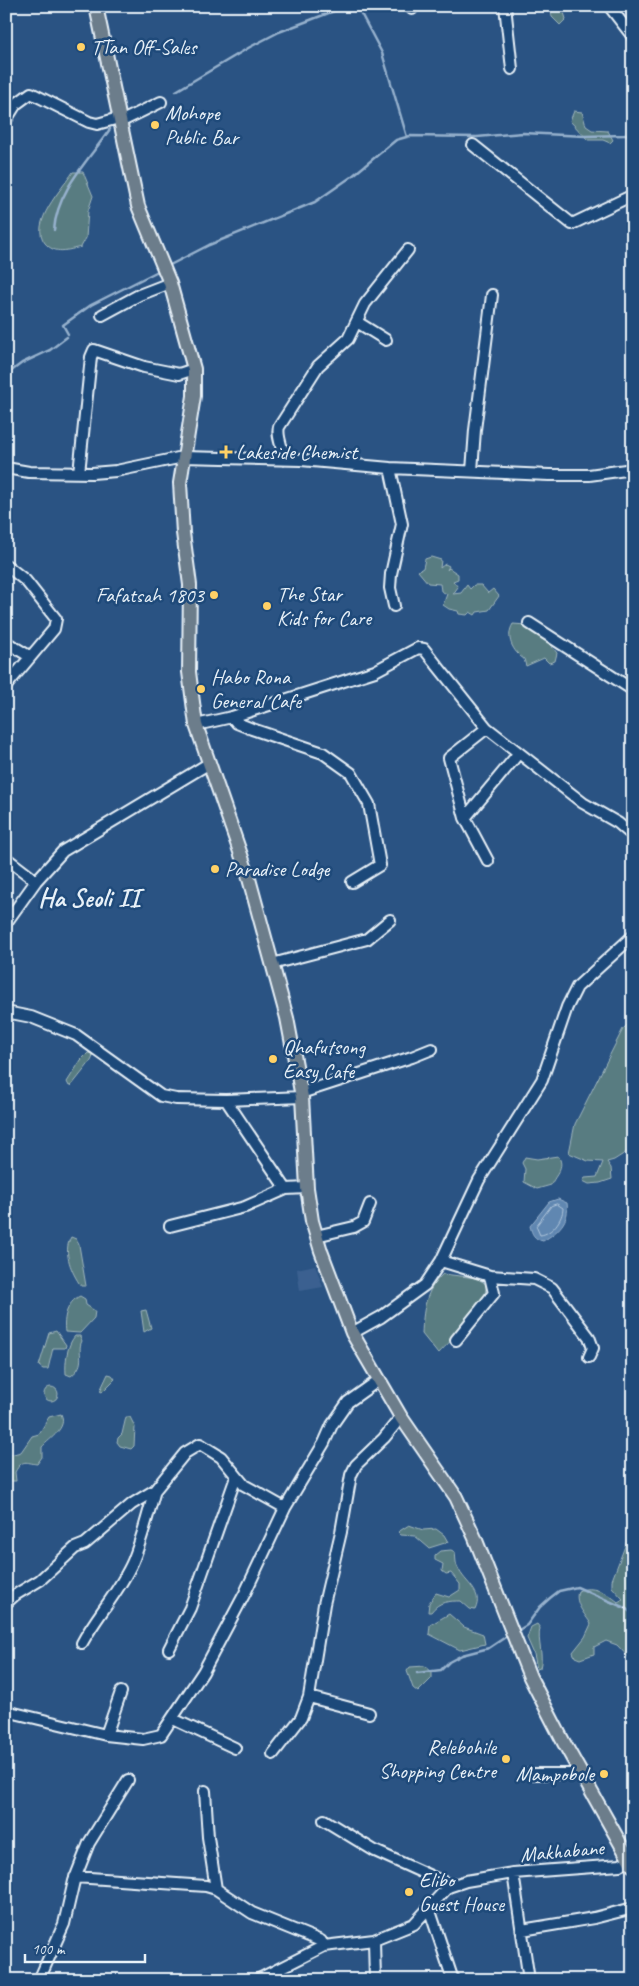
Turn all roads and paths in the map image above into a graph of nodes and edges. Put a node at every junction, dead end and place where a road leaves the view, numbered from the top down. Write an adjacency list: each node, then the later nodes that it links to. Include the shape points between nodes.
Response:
1 (96, 6): 8 (main road)
2 (505, 6): 5 (street)
3 (609, 6): 4 (street)
4 (633, 37)
5 (512, 70)
6 (161, 102): 8 (street)
7 (6, 120): 8 (street, via 16,104 31,93 89,122 97,124)
8 (119, 120): 12 (main road, via 138,206)
9 (473, 145): 10 (street, via 572,224)
10 (633, 195)
11 (408, 250): 15 (street, via 365,304)
12 (169, 279): 14 (street); 17 (main road)
13 (492, 295): 23 (street, via 474,430)
14 (102, 315)
15 (357, 322): 16 (street); 19 (street, via 348,339 318,366 279,427)
16 (386, 340)
17 (194, 369): 18 (main road, via 194,396); 24 (street, via 180,374 94,350)
18 (183, 457): 19 (street); 24 (street, via 116,471); 33 (main road, via 180,483 190,585 189,672)
19 (284, 460): 21 (street)
20 (6, 468): 24 (street)
21 (390, 468): 23 (street); 26 (street, via 402,524 391,574)
22 (633, 469): 23 (street, via 589,475)
23 (472, 471)
24 (79, 473)
25 (6, 565): 29 (street, via 26,581 56,619 54,629)
26 (394, 606)
27 (529, 623): 31 (street)
28 (6, 642): 29 (street)
29 (29, 656): 30 (street)
30 (6, 686)
31 (633, 690)
32 (232, 717): 33 (street); 34 (street, via 375,671 418,648 424,649); 42 (street, via 237,723 252,729 323,753 351,773 369,804 380,865)
33 (196, 725): 36 (main road)
34 (487, 728): 35 (street); 37 (street, via 449,758)
35 (518, 754): 37 (street); 38 (street)
36 (208, 764): 41 (street, via 63,851); 46 (main road, via 248,875)
37 (465, 818): 40 (street)
38 (633, 836)
39 (6, 858): 41 (street)
40 (488, 861)
41 (36, 881): 44 (street)
42 (352, 882)
43 (390, 920): 46 (street, via 367,939)
44 (6, 923)
45 (633, 936): 56 (street, via 577,987 542,1080 480,1180)
46 (272, 964): 49 (main road, via 287,1018)
47 (6, 1012): 50 (street, via 32,1017 76,1035 161,1096)
48 (432, 1048): 49 (street)
49 (301, 1095): 50 (street); 51 (main road)
50 (226, 1100): 52 (street)
51 (307, 1188): 52 (street); 55 (main road)
52 (286, 1189): 54 (street, via 245,1207)
53 (370, 1204): 55 (street, via 363,1222)
54 (170, 1226)
55 (316, 1236): 58 (main road)
56 (441, 1261): 57 (street); 58 (street, via 425,1285 381,1317)
57 (490, 1276): 59 (street, via 494,1293); 60 (street, via 520,1276 552,1288 589,1337 593,1348)
58 (352, 1333): 61 (main road)
59 (456, 1340)
60 (589, 1357)
61 (378, 1380): 62 (main road); 65 (street, via 348,1402)
62 (401, 1417): 70 (street, via 356,1465 351,1475 324,1604); 77 (main road, via 456,1498 530,1677)
63 (236, 1477): 64 (street, via 221,1457 200,1444 185,1453); 65 (street); 68 (street, via 190,1608)
64 (155, 1490): 66 (street, via 132,1504 40,1580); 67 (street, via 133,1561 113,1598)
65 (285, 1508): 73 (street, via 246,1593)
66 (6, 1603)
67 (82, 1643)
68 (169, 1648)
69 (121, 1692): 74 (street)
70 (310, 1697): 72 (street); 76 (street, via 301,1718)
71 (6, 1711): 74 (street)
72 (370, 1713)
73 (173, 1719): 74 (street, via 161,1735 143,1739); 75 (street)
74 (106, 1735)
75 (235, 1748)
76 (273, 1754)
77 (580, 1771): 78 (street, via 573,1774); 82 (main road)
78 (530, 1774)
79 (128, 1780): 84 (street, via 89,1842)
80 (205, 1791): 86 (street)
81 (324, 1820): 85 (street, via 375,1851 448,1884)
82 (632, 1862): 83 (street, Makhabane)
83 (513, 1873): 85 (street, Makhabane); 89 (street)
84 (75, 1877): 86 (street, via 206,1886); 92 (street, via 64,1924)
85 (448, 1887): 87 (street)
86 (216, 1890): 91 (street, via 252,1913 321,1941)
87 (429, 1908): 90 (street, via 414,1924); 95 (street)
88 (633, 1908): 89 (street)
89 (522, 1930): 96 (street)
90 (374, 1940): 91 (street); 94 (street)
91 (324, 1946): 93 (street)
92 (39, 1980)
93 (257, 1980)
94 (375, 1980)
95 (453, 1980)
96 (529, 1980)

